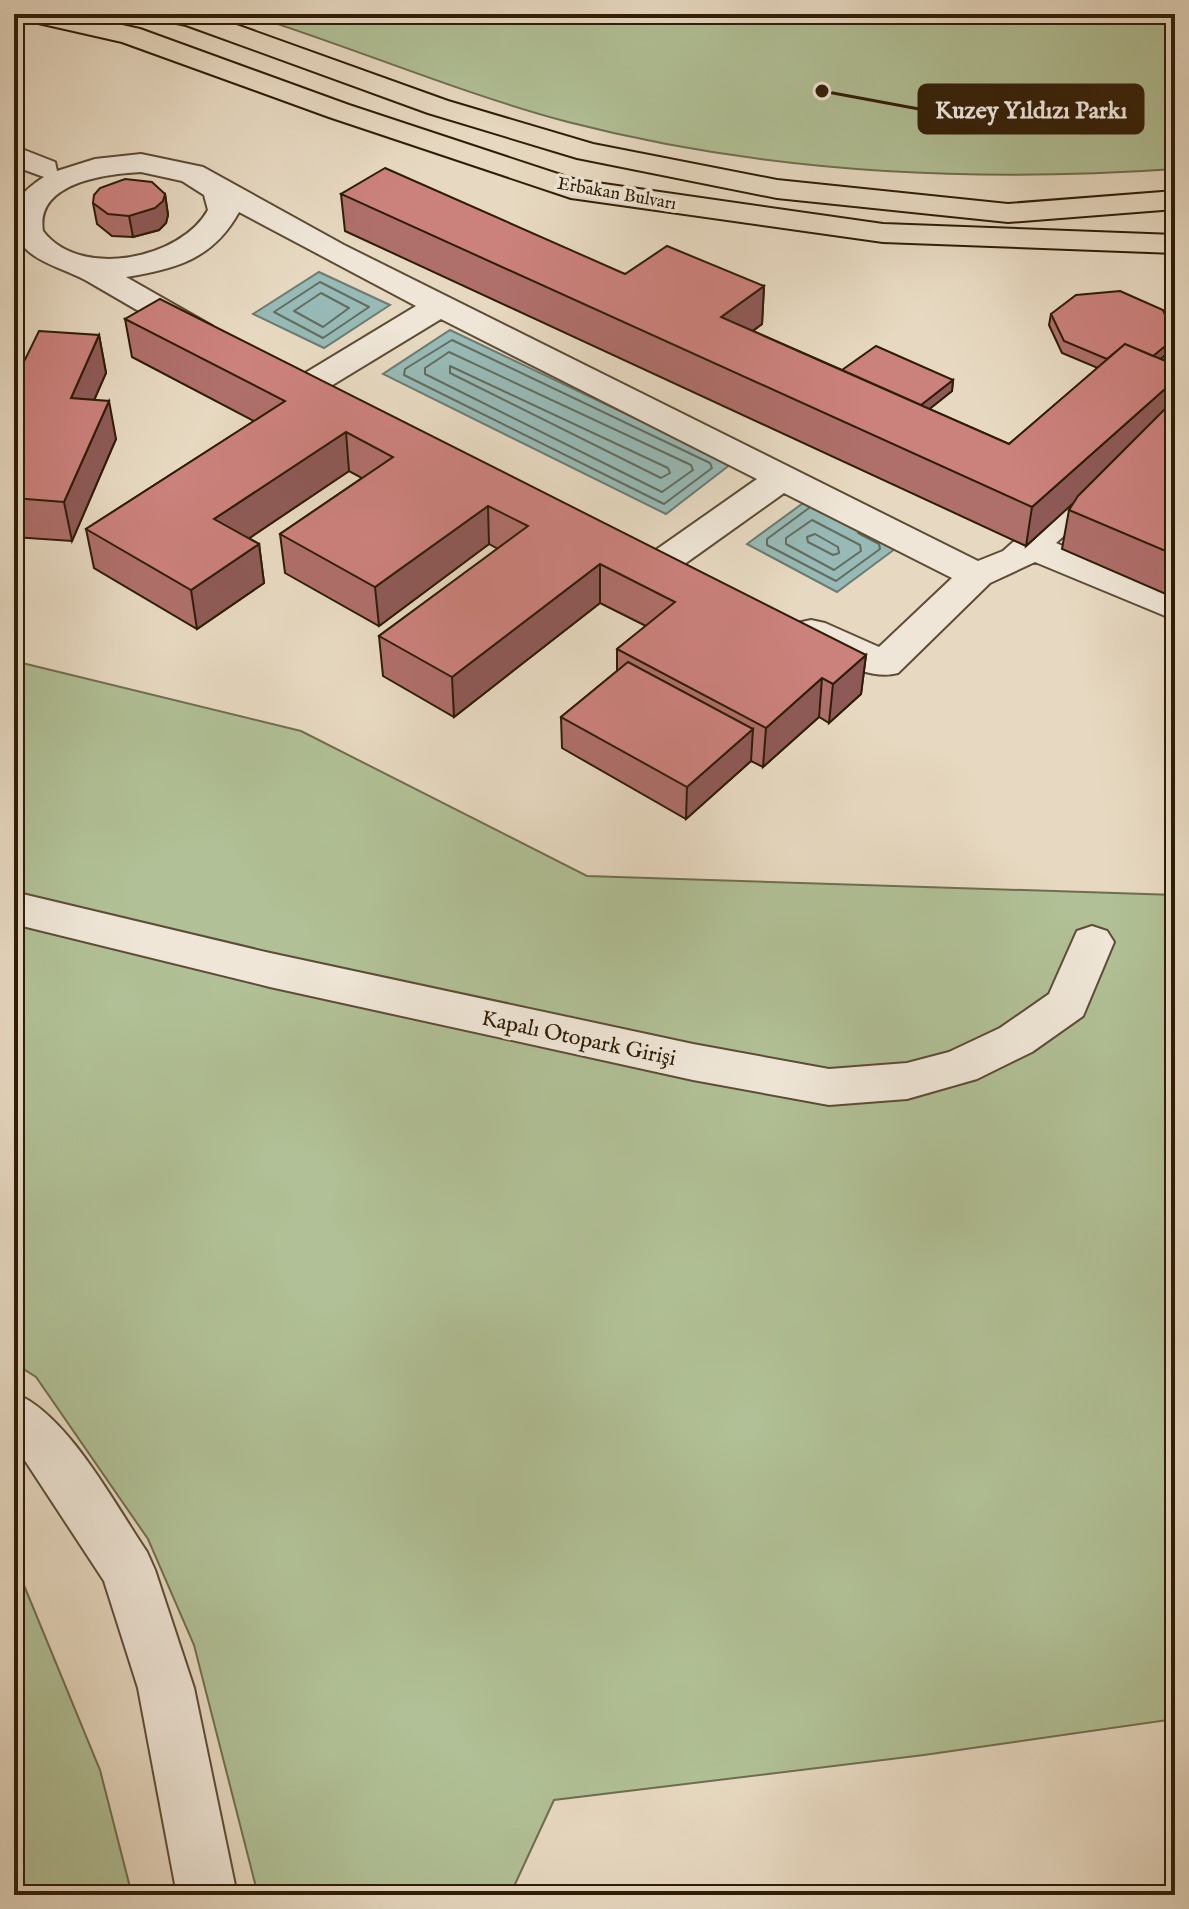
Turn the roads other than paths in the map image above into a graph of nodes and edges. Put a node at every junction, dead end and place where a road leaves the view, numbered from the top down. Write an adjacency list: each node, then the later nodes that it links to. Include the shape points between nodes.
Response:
1 (35, 14): 5 (highway, Erbakan Bulvarı, via 130,35 571,189 883,233)
2 (172, 14): 4 (highway, Erbakan Bulvarı, via 438,107 588,152 777,189 1008,213)
3 (208, 182): 6 (street, via 224,202 223,219 210,237 186,252 119,268); 6 (street, via 196,173 141,163 109,165 54,183 35,197 25,214 25,231 35,246); 8 (street)
4 (1175, 200)
5 (1175, 244)
6 (70, 262): 7 (street); 9 (street)
7 (14, 270)
8 (440, 306): 10 (street); 12 (street)
9 (227, 347)
10 (305, 388)
11 (1175, 417): 13 (street)
12 (783, 477): 14 (street); 15 (street)
13 (1031, 546): 15 (street, via 1016,559); 16 (street)
14 (656, 567)
15 (977, 575): 17 (street, via 884,664)
16 (1175, 608)
17 (784, 621)
18 (14, 908): 19 (street, Kapalı Otopark Girişi, via 285,974 829,1087 907,1081 961,1066 1016,1040 1067,1004)
19 (1092, 942)
20 (14, 1416): 21 (street, via 41,1440 128,1570 166,1688)
21 (207, 1895)

